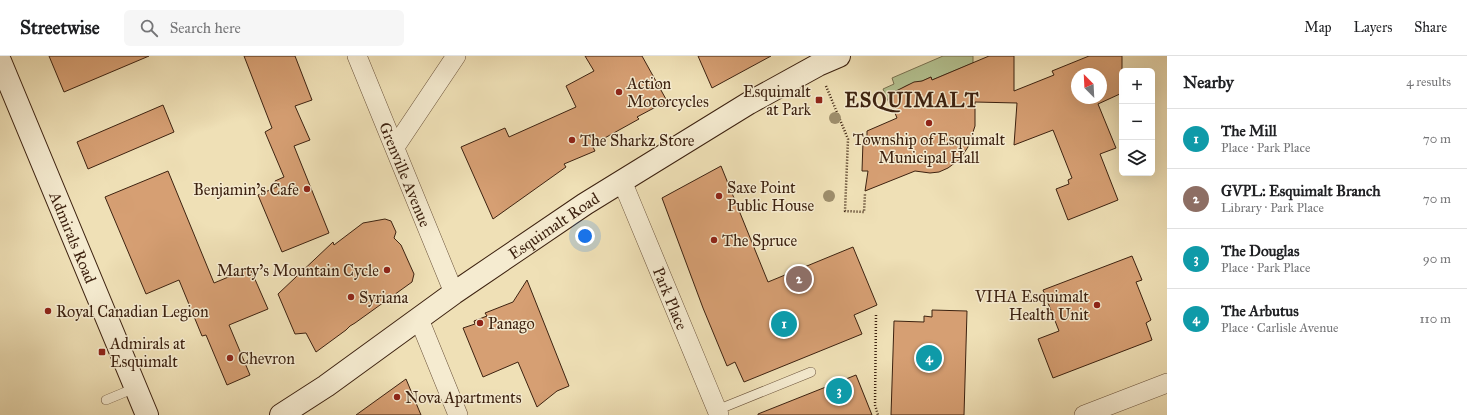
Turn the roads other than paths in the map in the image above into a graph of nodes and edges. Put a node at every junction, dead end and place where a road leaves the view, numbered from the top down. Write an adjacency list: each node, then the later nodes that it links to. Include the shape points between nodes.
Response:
1 (357, 56): 5 (street, Grenville Avenue)
2 (456, 56): 5 (street)
3 (832, 59): 6 (main road, Esquimalt Road, via 749,103)
4 (0, 61): 11 (main road, Admirals Road)
5 (395, 147): 7 (street, Grenville Avenue)
6 (622, 181): 7 (main road, Esquimalt Road); 13 (street, Park Place)
7 (454, 293): 8 (main road, Esquimalt Road)
8 (419, 319): 15 (main road, Esquimalt Road); 16 (street)
9 (811, 372): 13 (lane)
10 (1167, 383): 17 (street)
11 (135, 388): 12 (lane); 14 (main road, Admirals Road)
12 (106, 400)
13 (718, 412)
14 (147, 415)
15 (281, 415)
16 (458, 415)
17 (1084, 415)

